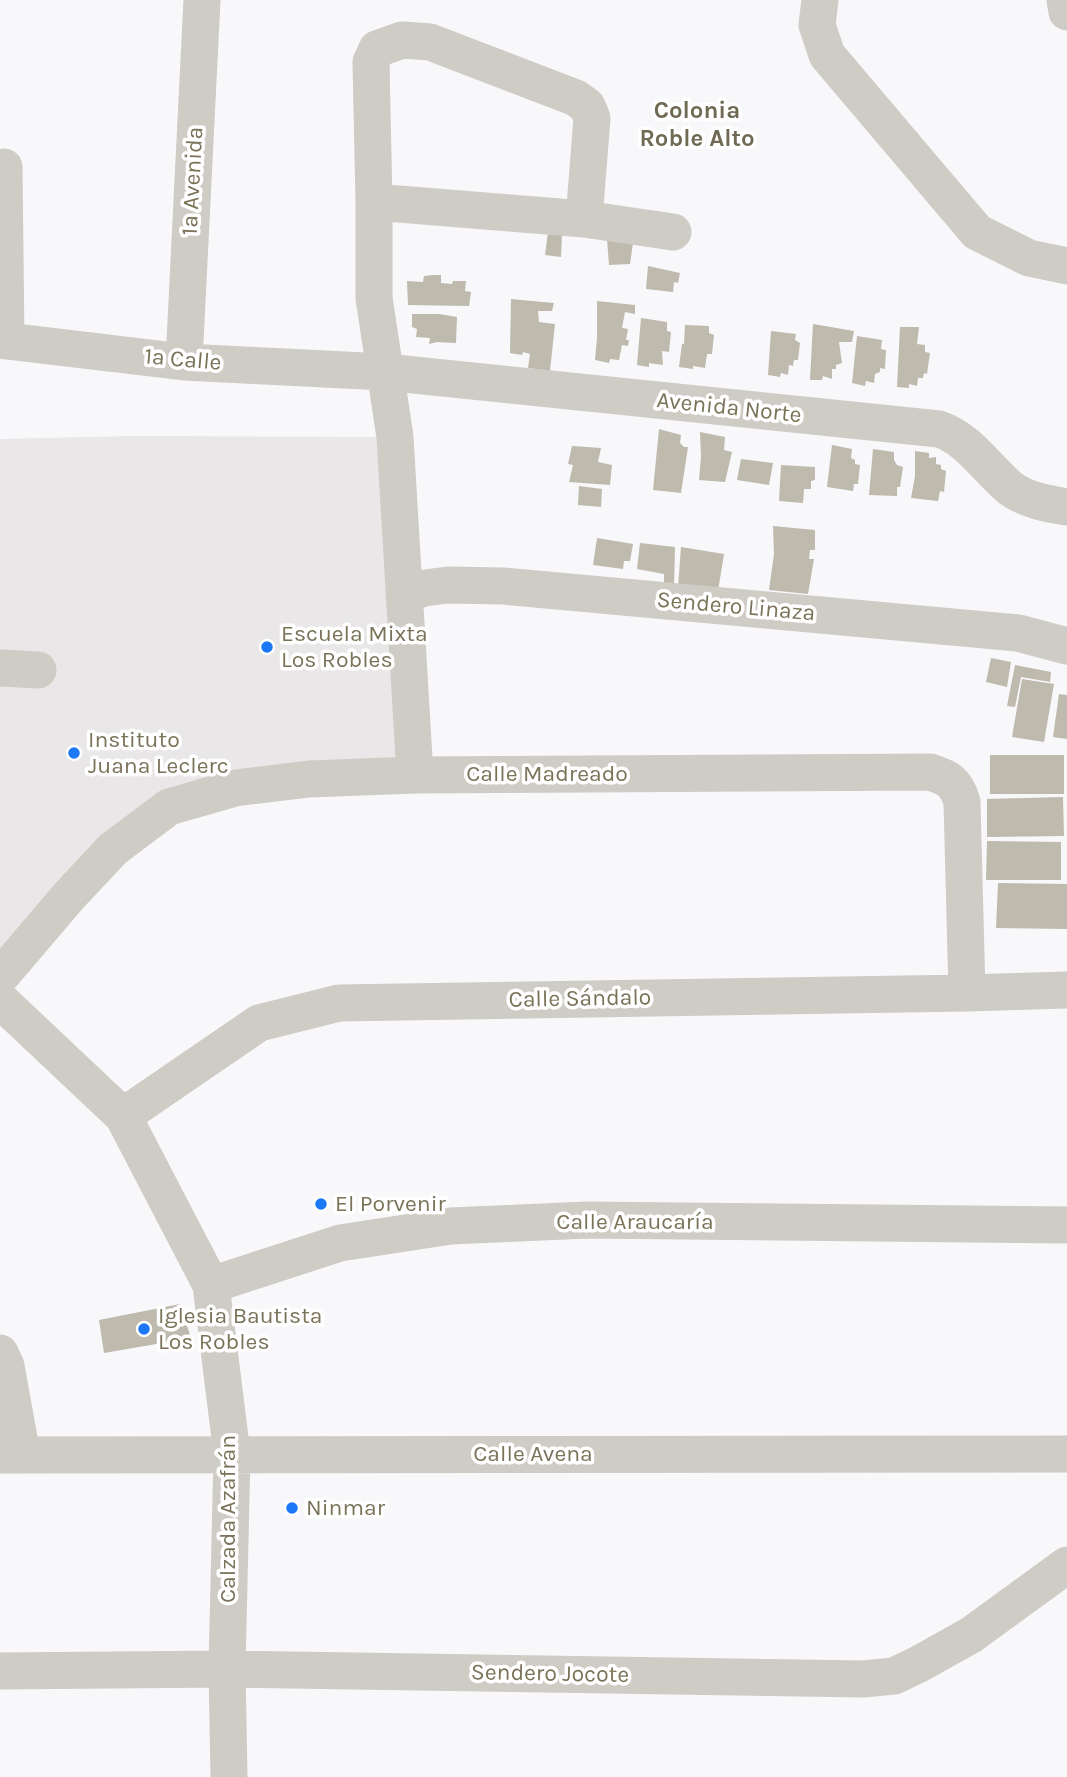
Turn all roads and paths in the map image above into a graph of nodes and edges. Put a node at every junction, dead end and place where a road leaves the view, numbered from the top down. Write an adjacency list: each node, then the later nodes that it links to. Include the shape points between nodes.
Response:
1 (202, 0): 11 (street, 1a Avenida)
2 (820, 0): 9 (street, via 817,25 827,55 977,232 1029,258)
3 (1065, 0): 4 (street)
4 (1067, 12)
5 (4, 167): 10 (street)
6 (374, 202): 7 (street); 7 (street, via 371,62 377,49 402,40 430,43 576,97 587,106 592,118); 12 (street)
7 (584, 219): 8 (street)
8 (673, 232)
9 (1067, 266)
10 (3, 341): 11 (street, 1a Calle)
11 (184, 362): 12 (street, 1a Calle)
12 (376, 371): 13 (street, Avenida Norte, via 939,429 961,441 1012,490); 14 (street, via 395,437)
13 (1067, 507)
14 (404, 595): 15 (street, Sendero Linaza, via 448,585 503,586 1018,633); 18 (street)
15 (1067, 646)
16 (0, 668): 17 (street)
17 (38, 670)
18 (415, 775): 19 (street, Calle Madreado, via 309,779 235,788 169,807 113,849); 21 (street, Calle Madreado, via 930,772 947,777 958,788 962,802)
19 (0, 976)
20 (1067, 990): 21 (street, Calle Sándalo)
21 (967, 993): 23 (street, Calle Sándalo, via 339,1003 259,1023)
22 (0, 1000): 23 (street, Calzada Azafrán)
23 (123, 1116): 25 (street, Calzada Azafrán)
24 (1067, 1225): 25 (street, Calle Araucaría, via 587,1220 451,1226 340,1243)
25 (211, 1285): 27 (street, Calzada Azafrán)
26 (0, 1353): 29 (street, via 6,1366)
27 (232, 1454): 28 (street, Calle Avena); 29 (street, Calle Avena); 31 (street, Calzada Azafrán)
28 (1067, 1454)
29 (11, 1455)
30 (1067, 1565): 31 (street, Sendero Jocote, via 971,1634 894,1676)
31 (227, 1669): 32 (street, Sendero Jocote); 33 (street, Calzada Azafrán)
32 (0, 1671)
33 (229, 1777)

